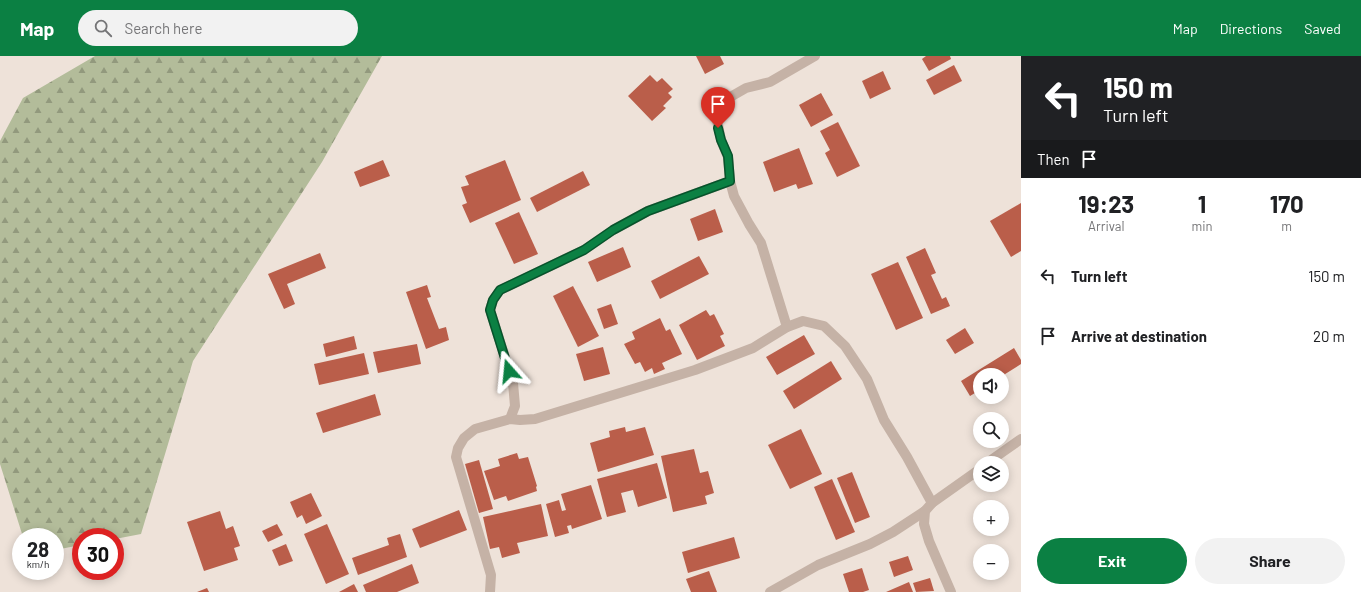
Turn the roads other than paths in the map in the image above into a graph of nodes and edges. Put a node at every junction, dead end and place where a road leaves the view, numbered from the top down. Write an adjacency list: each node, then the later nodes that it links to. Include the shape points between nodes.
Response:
1 (815, 56): 2 (street, via 770,82 746,88 725,100 716,115 721,140 728,156)
2 (730, 181): 3 (street, via 734,196 761,243); 4 (street, via 648,211 584,250 500,290 490,310 513,383 514,406)
3 (787, 327): 4 (street, via 753,348 695,370 535,418); 8 (street, via 803,321 824,326 845,346 867,378 884,420 907,457)
4 (510, 419): 9 (street, via 475,429 464,438 456,458 491,575)
5 (1021, 439): 6 (street)
6 (997, 456)
7 (973, 473): 8 (street)
8 (928, 507): 10 (street, via 893,532 818,565); 11 (street, via 924,524)
9 (490, 592)
10 (770, 592)
11 (951, 592)

